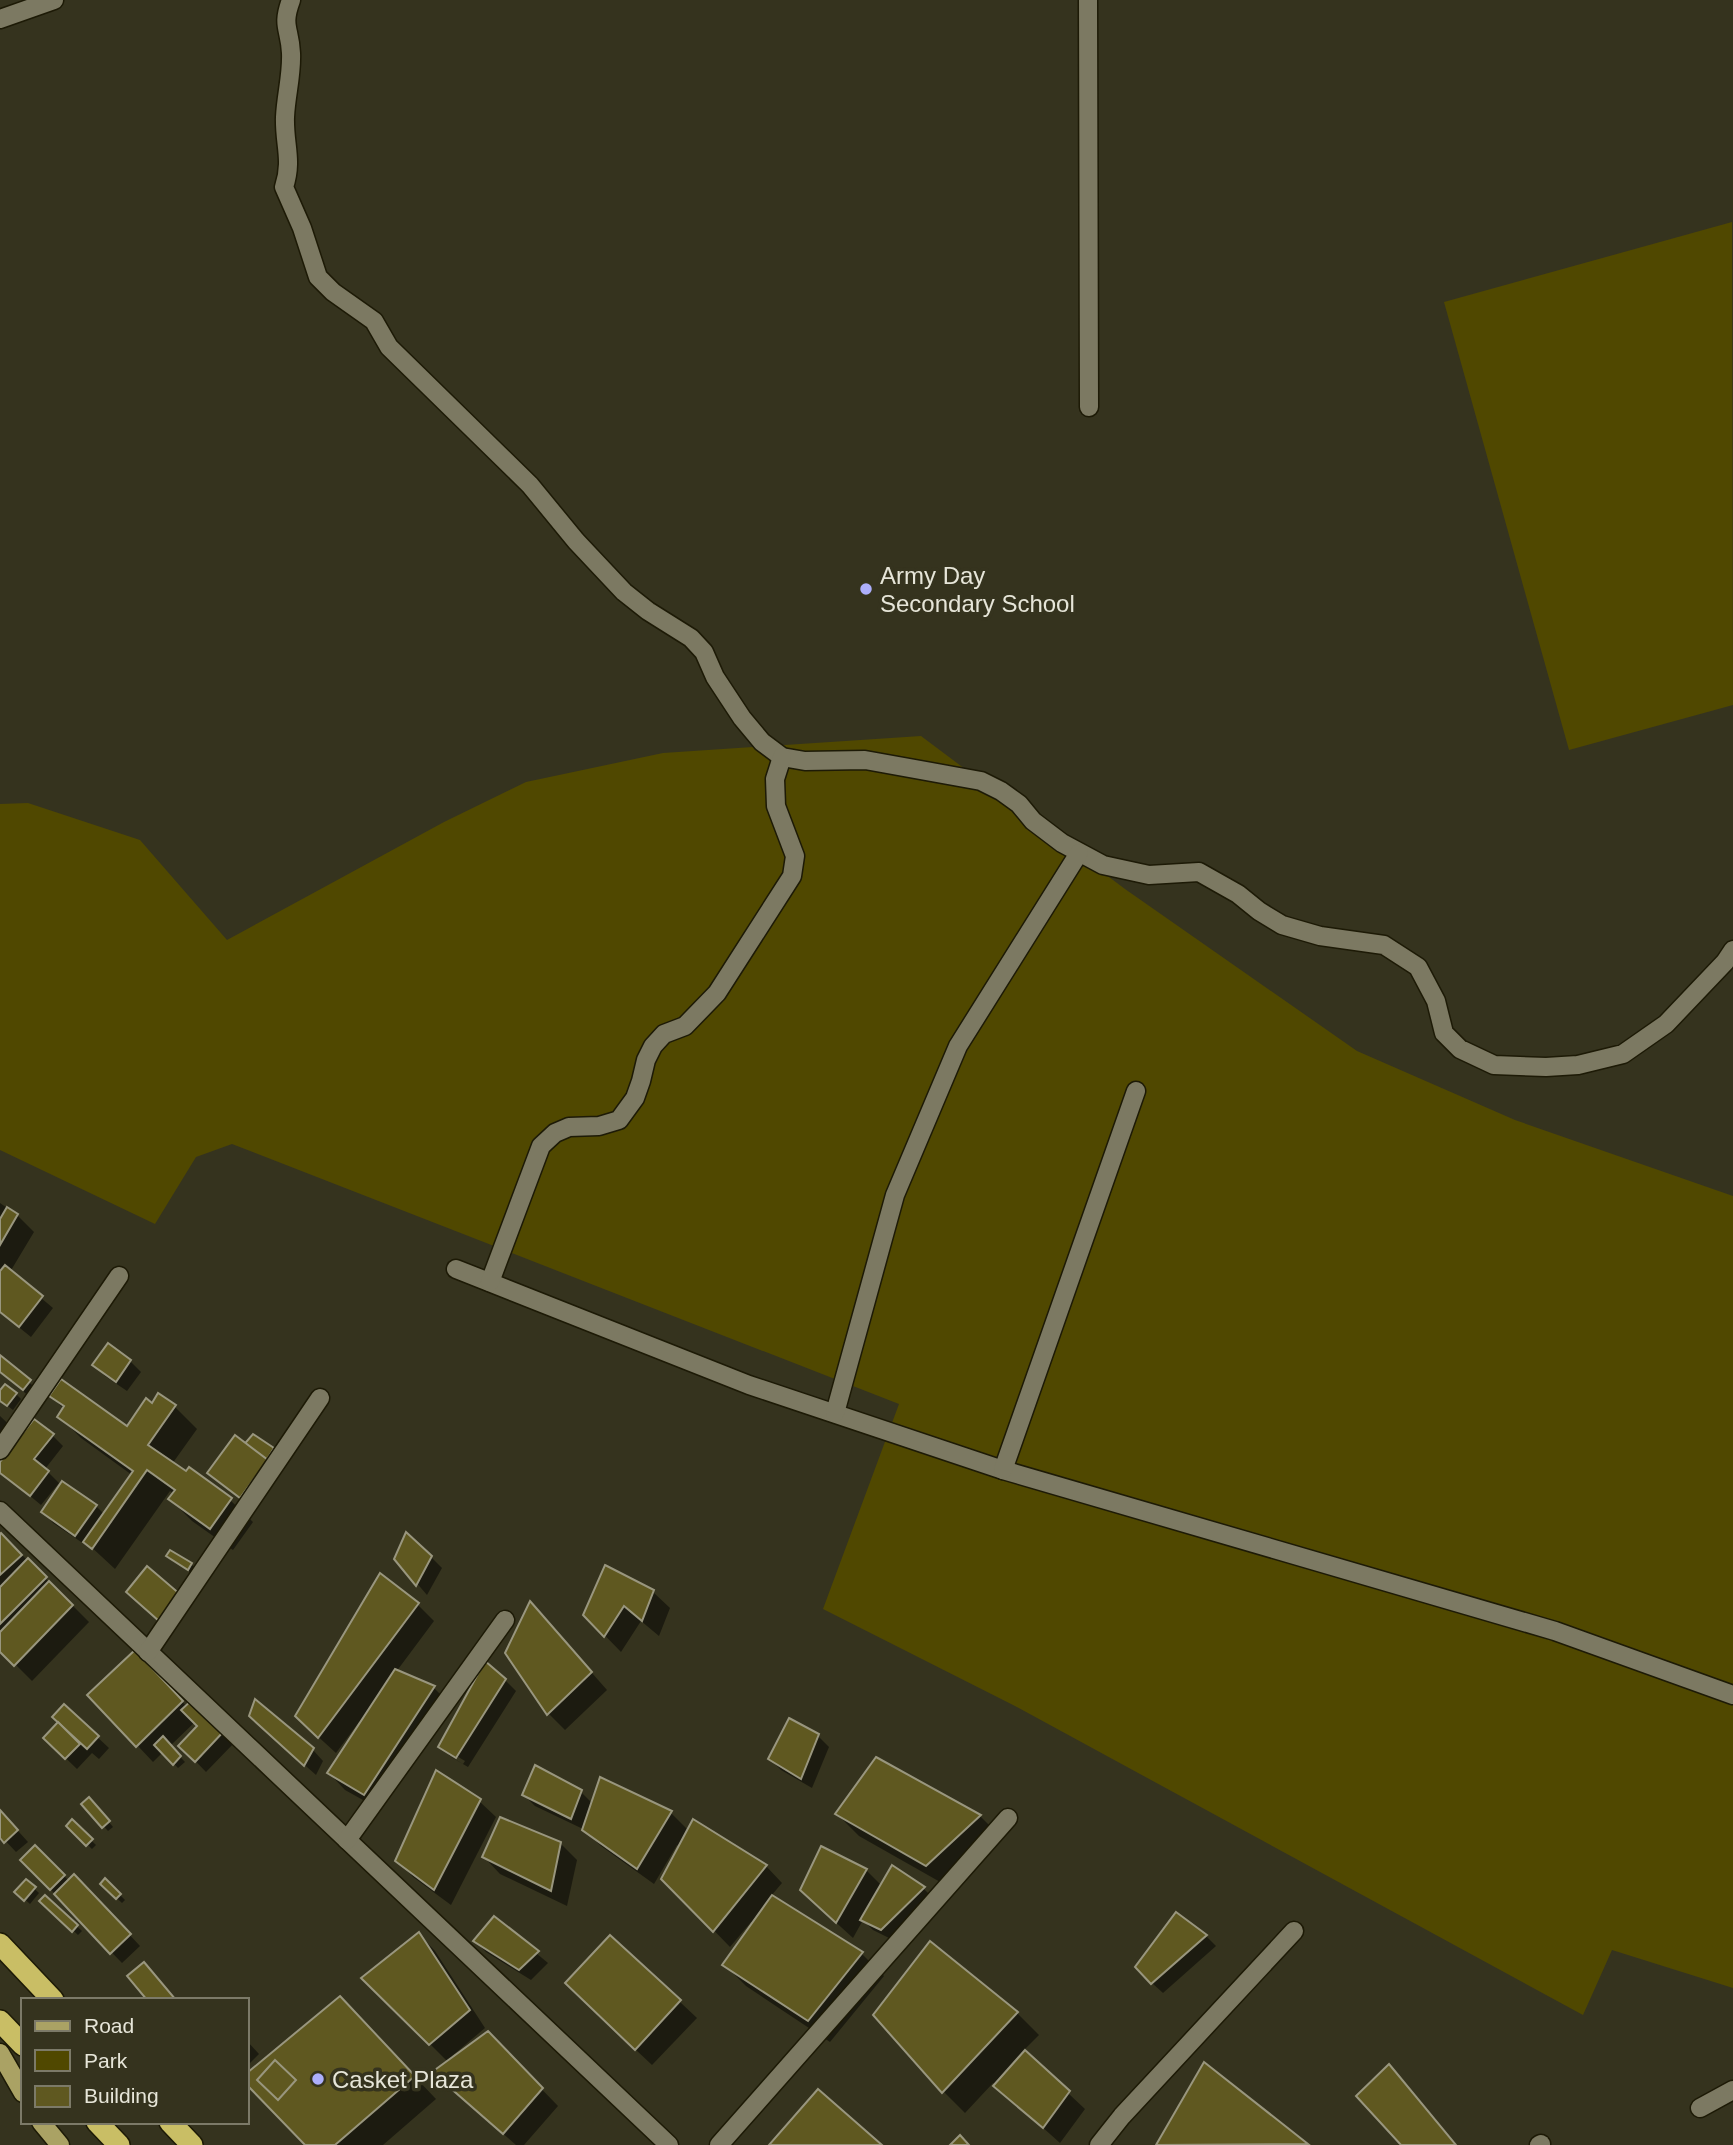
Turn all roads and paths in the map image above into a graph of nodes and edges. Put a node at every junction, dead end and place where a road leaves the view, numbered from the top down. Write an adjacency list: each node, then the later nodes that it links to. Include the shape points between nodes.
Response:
1 (54, 0): 4 (street)
2 (291, 0): 6 (street, via 285,15 291,62 285,120 289,165 284,187 318,277 374,321 389,347 530,485 624,592 691,638 742,718)
3 (1088, 0): 5 (street)
4 (0, 19)
5 (1089, 407)
6 (782, 757): 7 (street, via 864,760 981,781 1019,804 1033,821); 12 (street, via 775,779 776,806 795,856 792,876 718,993 685,1026 664,1034 653,1046 635,1098 619,1119 599,1126 569,1127 541,1146)
7 (1079, 853): 8 (street, via 1133,873 1199,872 1282,925 1384,945 1418,967 1436,1001 1444,1033 1460,1049 1494,1065 1578,1065 1623,1054 1666,1024); 14 (street, via 958,1046 895,1195)
8 (1733, 950)
9 (1136, 1091): 16 (street)
10 (456, 1269): 12 (street)
11 (119, 1276): 15 (street)
12 (490, 1282): 14 (street, via 749,1385)
13 (320, 1398): 19 (street)
14 (835, 1413): 16 (street)
15 (0, 1450)
16 (1003, 1470): 20 (street, via 1555,1631)
17 (0, 1511): 19 (street)
18 (505, 1620): 22 (street)
19 (148, 1652): 22 (street)
20 (1733, 1695)
21 (1008, 1818): 39 (street)
22 (347, 1840): 38 (street)
23 (1294, 1931): 40 (street)
24 (0, 1944): 25 (highway)
25 (52, 1998)
26 (0, 2021): 27 (highway)
27 (21, 2043)
28 (0, 2053): 29 (main road)
29 (21, 2090)
30 (1733, 2090): 31 (street)
31 (1700, 2108)
32 (43, 2124): 35 (main road)
33 (99, 2124): 36 (highway)
34 (172, 2124): 37 (highway)
35 (60, 2145)
36 (119, 2145)
37 (192, 2145)
38 (670, 2145)
39 (719, 2145)
40 (1099, 2145)

